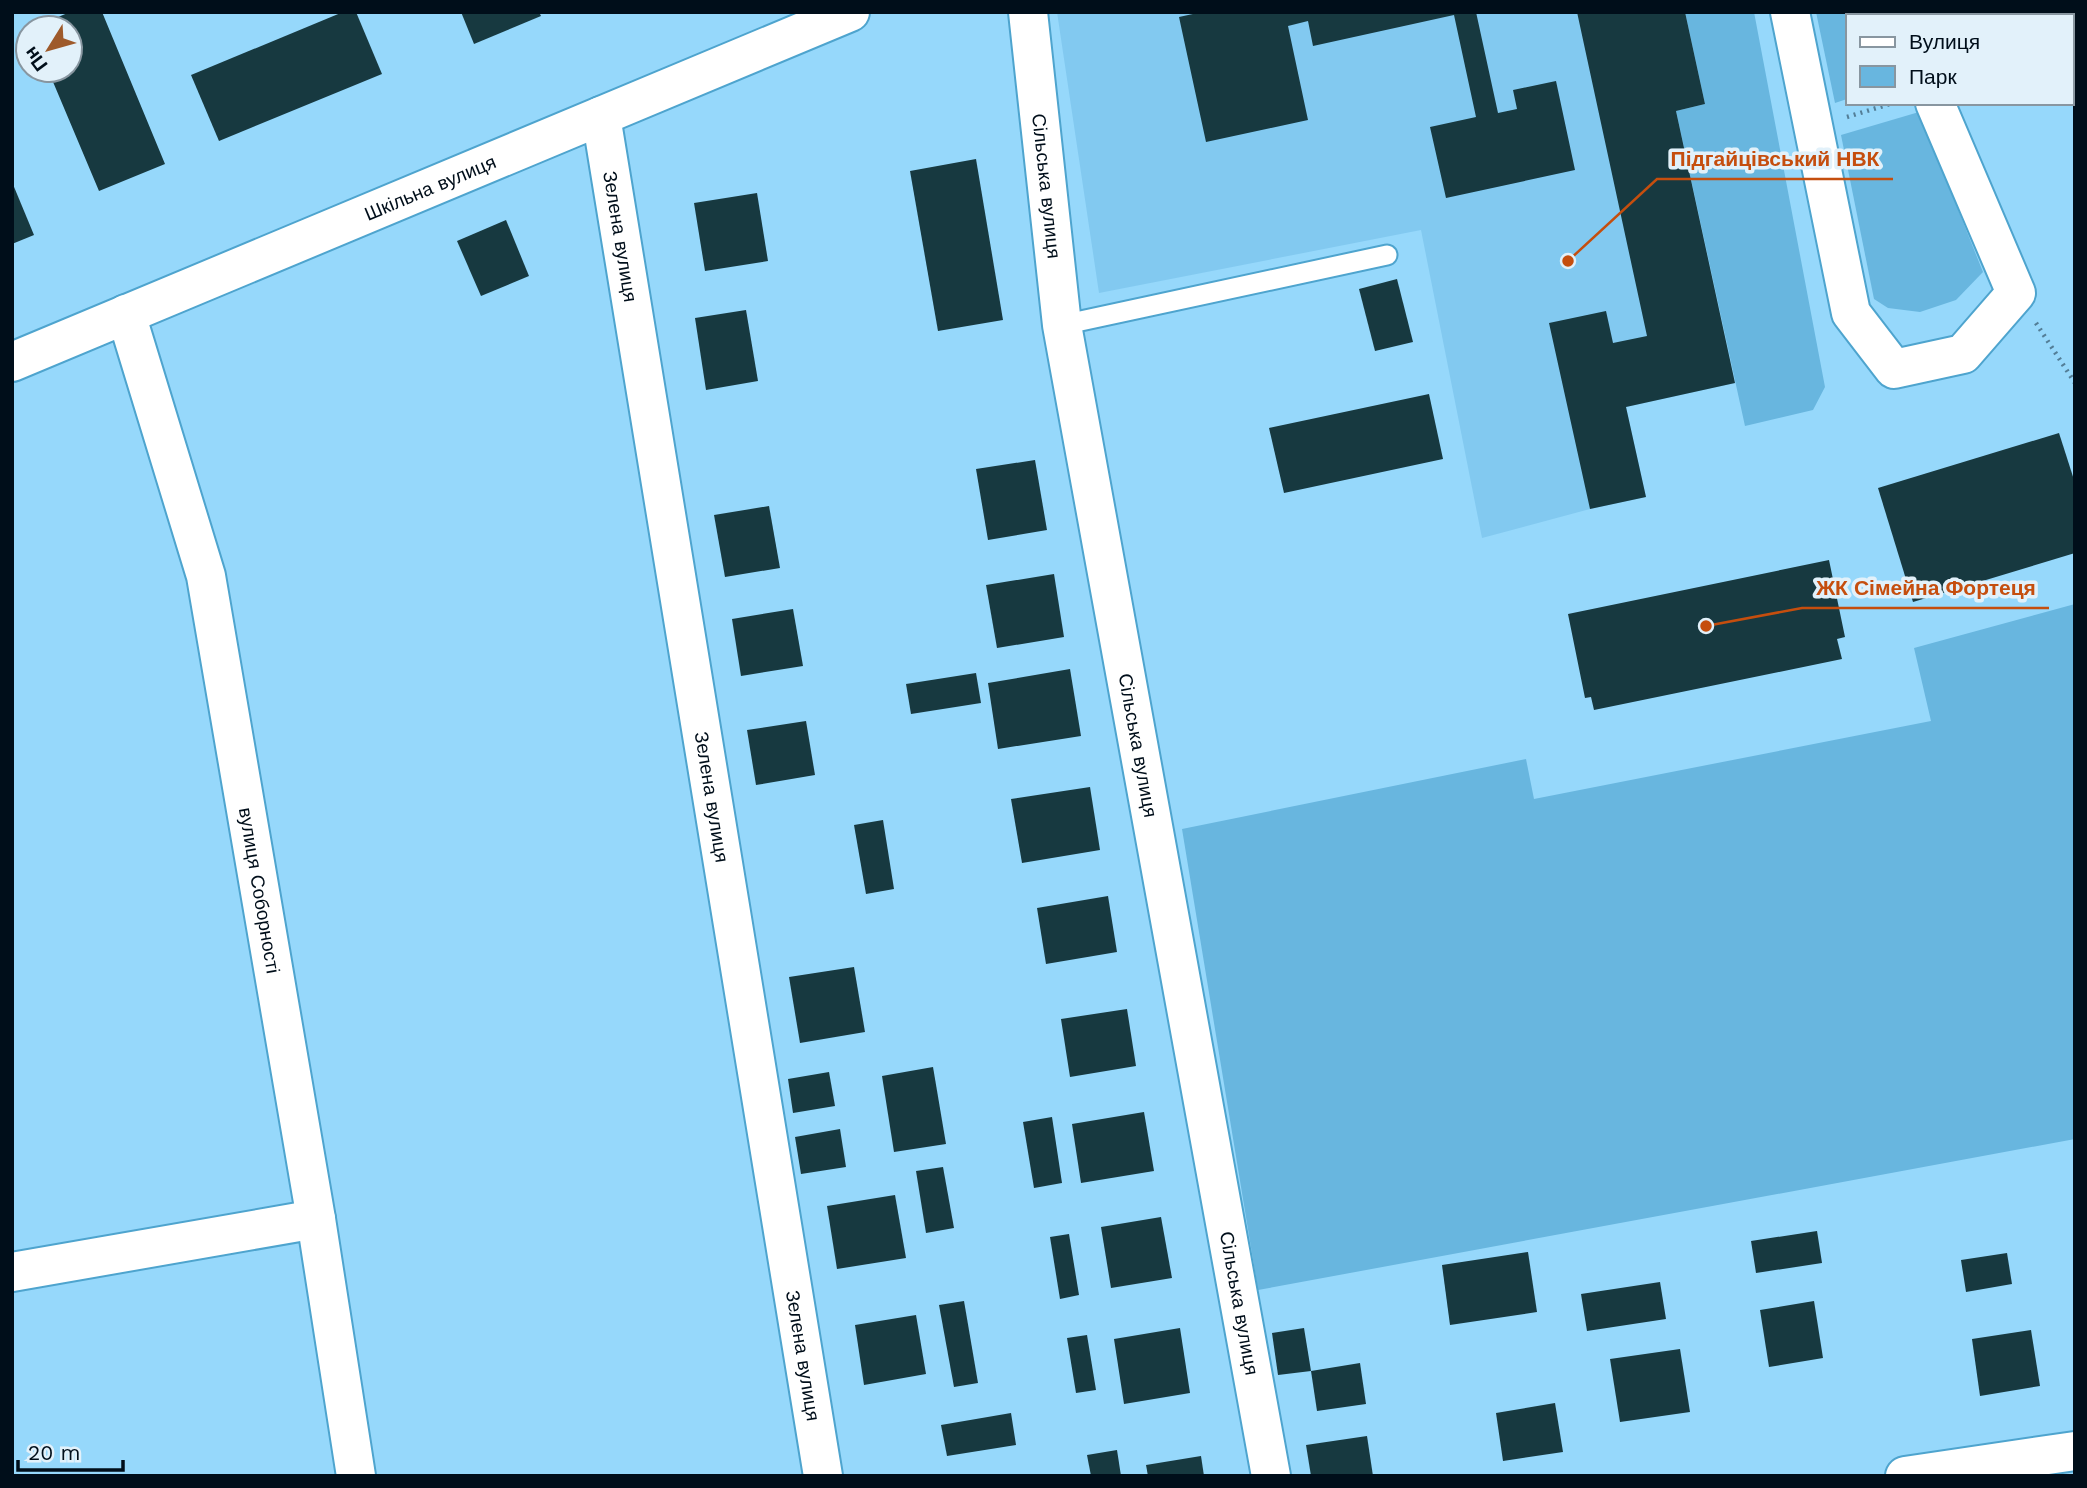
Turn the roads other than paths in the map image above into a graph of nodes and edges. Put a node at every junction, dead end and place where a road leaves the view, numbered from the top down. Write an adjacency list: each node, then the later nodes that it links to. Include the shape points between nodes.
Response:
1 (850, 12): 5 (street, Шкільна вулиця)
2 (1028, 12): 8 (street, Сільська вулиця)
3 (1790, 12): 4 (street, via 1851,313 1894,369 1964,354 2017,293)
4 (1936, 105)
5 (601, 116): 7 (street, Шкільна вулиця); 14 (street, Зелена вулиця)
6 (1387, 255): 8 (lane)
7 (126, 314): 9 (street, Шкільна вулиця); 10 (street, вулиця Соборності, via 206,576)
8 (1062, 325): 15 (street, Сільська вулиця)
9 (12, 362)
10 (316, 1219): 11 (street); 13 (street, вулиця Соборності)
11 (12, 1272)
12 (2075, 1451): 16 (street)
13 (356, 1476)
14 (823, 1476)
15 (1270, 1476)
16 (1905, 1476)

